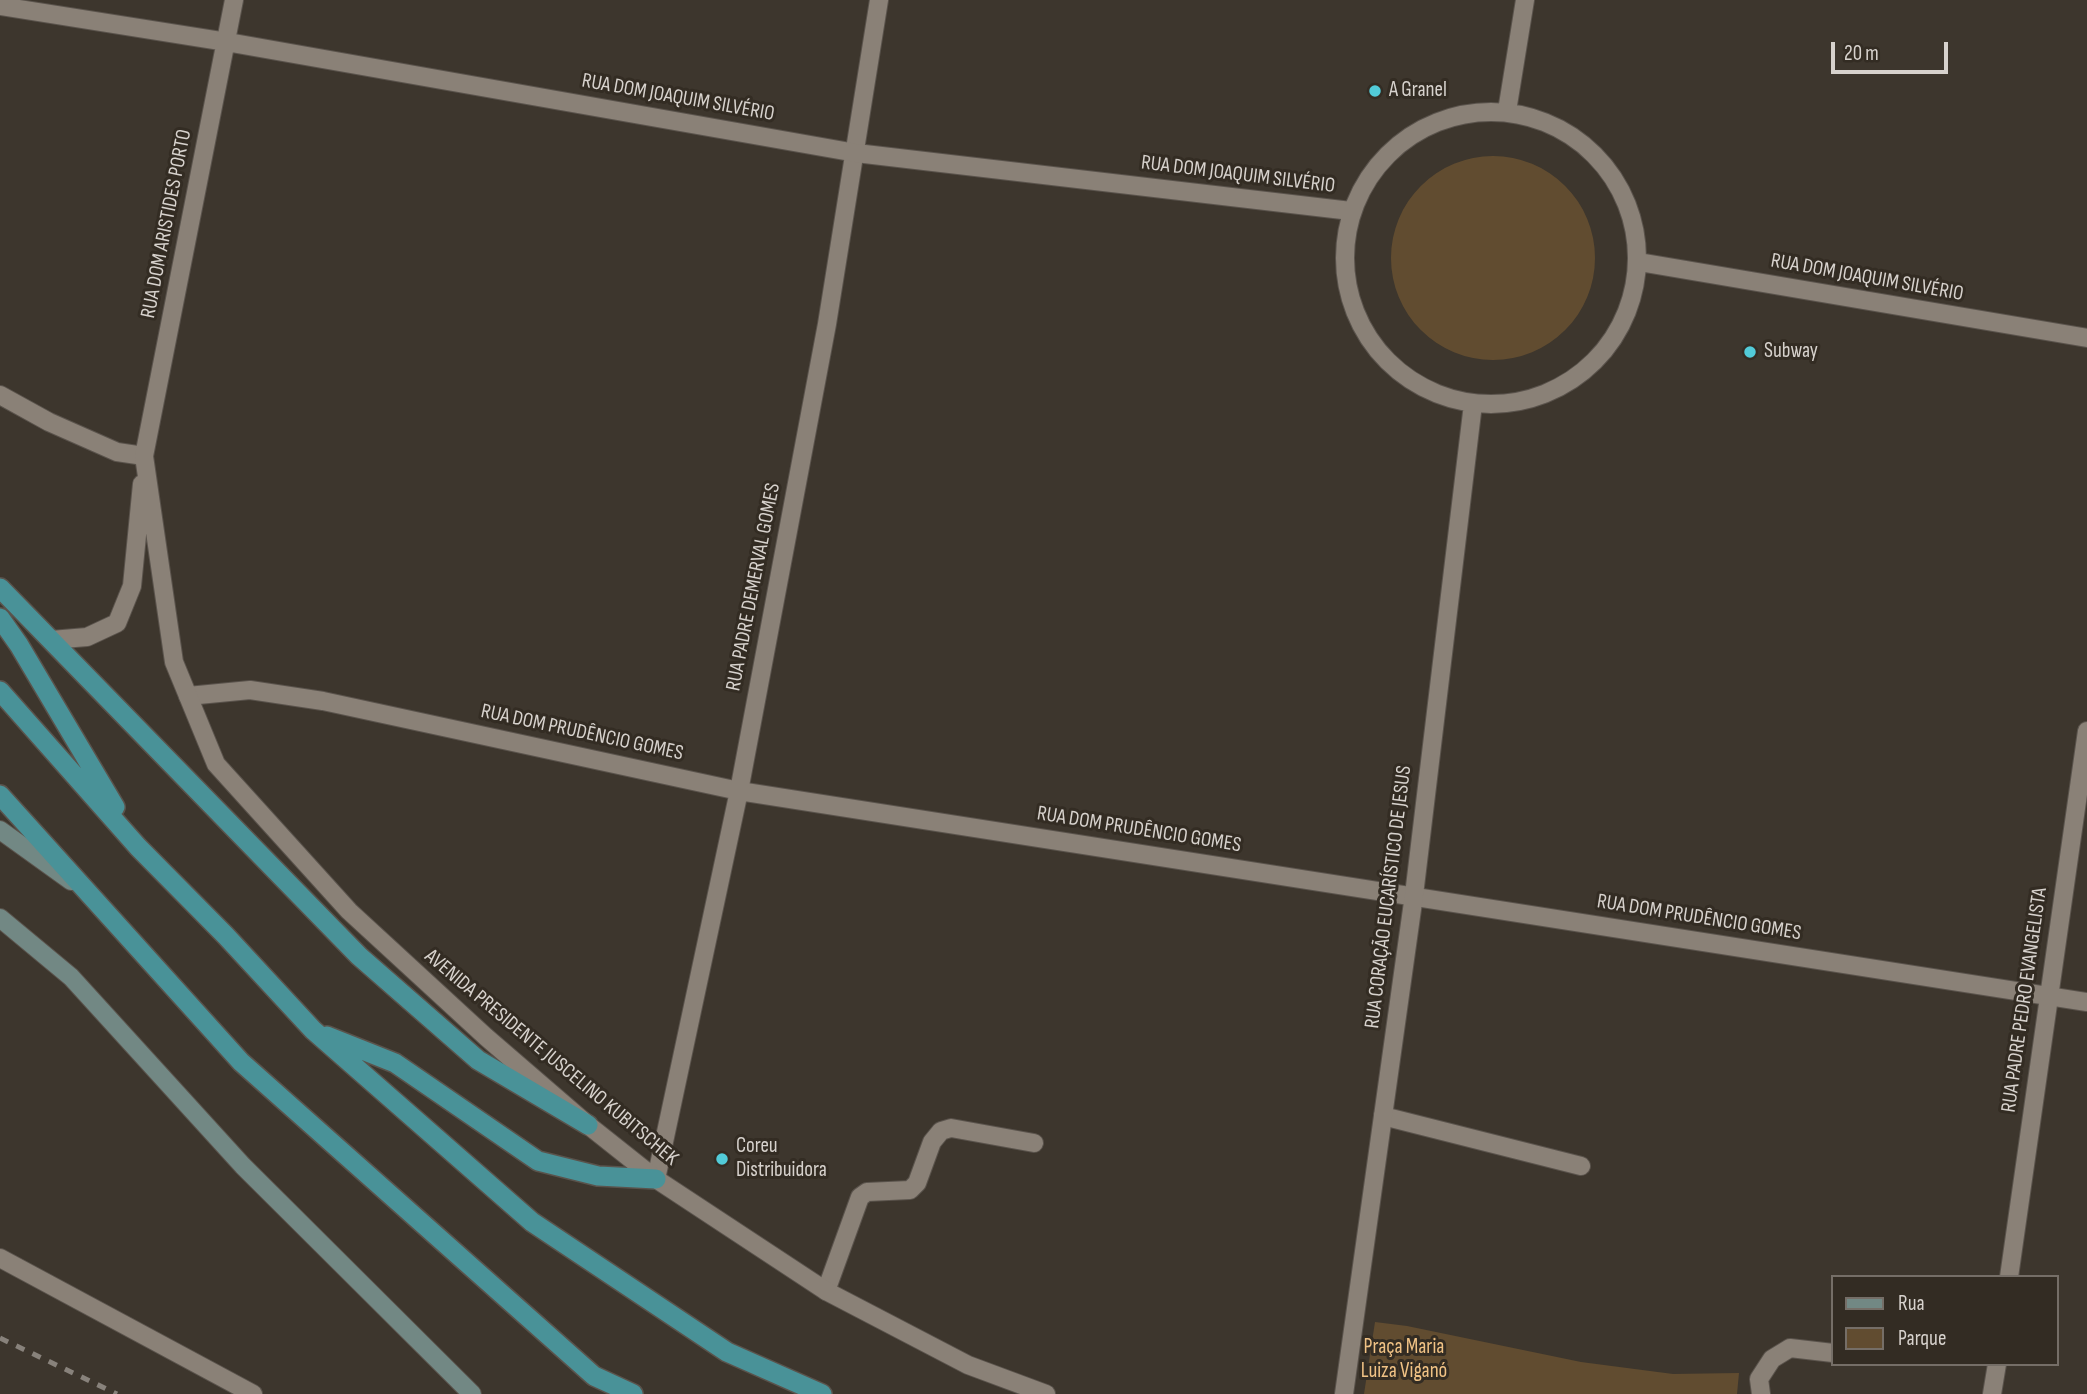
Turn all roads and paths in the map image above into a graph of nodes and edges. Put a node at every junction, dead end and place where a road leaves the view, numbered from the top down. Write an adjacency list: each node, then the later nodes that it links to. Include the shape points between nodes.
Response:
1 (234, 0): 5 (street, RUA DOM ARISTIDES PORTO)
2 (880, 0): 7 (street, RUA PADRE DEMERVAL GOMES)
3 (1525, 0): 6 (street)
4 (0, 6): 5 (street, RUA DOM JOAQUIM SILVÉRIO)
5 (227, 42): 7 (street, RUA DOM JOAQUIM SILVÉRIO); 13 (street, RUA DOM ARISTIDES PORTO)
6 (1507, 111): 8 (street, via 1457,114 1411,134 1375,167); 9 (street, via 1548,122 1586,146 1615,179 1633,218)
7 (856, 153): 8 (street, RUA DOM JOAQUIM SILVÉRIO); 20 (street, RUA PADRE DEMERVAL GOMES)
8 (1351, 211): 12 (street, via 1344,254 1349,297 1367,336 1395,369 1431,393)
9 (1639, 262): 10 (street, RUA DOM JOAQUIM SILVÉRIO); 12 (street, via 1629,310 1605,353 1567,385 1522,403)
10 (2087, 338)
11 (0, 394): 13 (street, via 117,452)
12 (1472, 404): 24 (street, RUA CORAÇÃO EUCARÍSTICO DE JESUS)
13 (144, 456): 16 (street, RUA DOM ARISTIDES PORTO, via 132,586 117,623 87,637); 18 (street, RUA DOM ARISTIDES PORTO, via 174,662)
14 (0, 589): 16 (highway)
15 (0, 618): 23 (highway)
16 (51, 640): 31 (highway, via 359,956 478,1060)
17 (0, 691): 23 (highway)
18 (188, 695): 20 (street, RUA DOM PRUDÊNCIO GOMES, via 250,690 323,701); 31 (street, AVENIDA PRESIDENTE JUSCELINO KUBITSCHEK, via 216,764 349,911)
19 (2087, 731): 27 (street, RUA PADRE PEDRO EVANGELISTA)
20 (739, 791): 24 (street, RUA DOM PRUDÊNCIO GOMES); 34 (street, RUA PADRE DEMERVAL GOMES)
21 (0, 795): 25 (highway)
22 (0, 830): 25 (main road)
23 (138, 847): 29 (highway)
24 (1414, 895): 27 (street, RUA DOM PRUDÊNCIO GOMES); 30 (street, RUA CORAÇÃO EUCARÍSTICO DE JESUS)
25 (92, 896): 40 (highway, via 241,1062)
26 (0, 918): 42 (main road, via 71,977 243,1166)
27 (2049, 997): 28 (street, RUA DOM PRUDÊNCIO GOMES); 36 (street, RUA PADRE PEDRO EVANGELISTA)
28 (2087, 1002)
29 (313, 1030): 34 (highway, via 395,1063 538,1161 598,1176); 45 (highway, via 532,1222 727,1352)
30 (1383, 1116): 33 (street); 47 (street, RUA CORAÇÃO EUCARÍSTICO DE JESUS)
31 (588, 1125): 34 (street, AVENIDA PRESIDENTE JUSCELINO KUBITSCHEK)
32 (1034, 1143): 37 (street, via 951,1128 941,1131 910,1190 867,1192 860,1197)
33 (1581, 1166)
34 (656, 1179): 37 (street, AVENIDA PRESIDENTE JUSCELINO KUBITSCHEK)
35 (0, 1258): 41 (street)
36 (2009, 1275)
37 (826, 1291): 46 (street, AVENIDA PRESIDENTE JUSCELINO KUBITSCHEK, via 968,1365)
38 (1832, 1353): 48 (street, via 1790,1348 1772,1359 1759,1379)
39 (1997, 1366): 49 (street)
40 (594, 1376): 43 (highway); 44 (highway)
41 (253, 1394)
42 (472, 1394)
43 (613, 1394)
44 (633, 1394)
45 (822, 1394)
46 (1046, 1394)
47 (1344, 1394)
48 (1761, 1394)
49 (1992, 1394)

